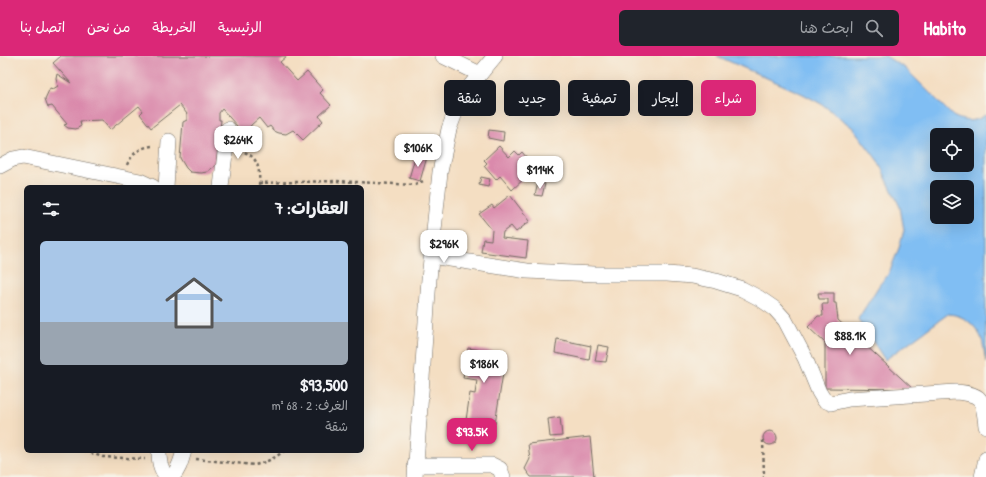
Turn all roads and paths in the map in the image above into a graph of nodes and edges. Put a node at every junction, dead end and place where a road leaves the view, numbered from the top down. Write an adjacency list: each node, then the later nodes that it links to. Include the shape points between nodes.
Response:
1 (443, 56): 3 (street)
2 (495, 56): 3 (street)
3 (480, 74): 8 (street, via 458,105 449,129)
4 (228, 129): 6 (street)
5 (169, 143): 9 (path, via 138,151 129,160); 12 (street)
6 (226, 148): 10 (path, via 240,150 252,156 259,169); 13 (street)
7 (0, 166): 9 (street, via 12,159 23,157)
8 (440, 172): 10 (path, via 415,185 336,181); 14 (street)
9 (125, 178): 11 (street)
10 (259, 183)
11 (149, 185)
12 (166, 185)
13 (221, 185)
14 (431, 256): 15 (street, via 527,271 667,274 716,281 742,289 759,298 785,320 824,400 831,403 849,399 968,393 977,395 982,401); 22 (street)
15 (986, 426)
16 (763, 440): 26 (path)
17 (91, 453): 20 (path, via 103,457)
18 (281, 453): 19 (path, via 254,465)
19 (183, 454): 24 (street)
20 (159, 455): 23 (street, via 163,473)
21 (986, 459): 27 (street)
22 (415, 471): 25 (street, via 492,465 500,469)
23 (167, 477)
24 (172, 477)
25 (503, 477)
26 (764, 477)
27 (982, 477)

